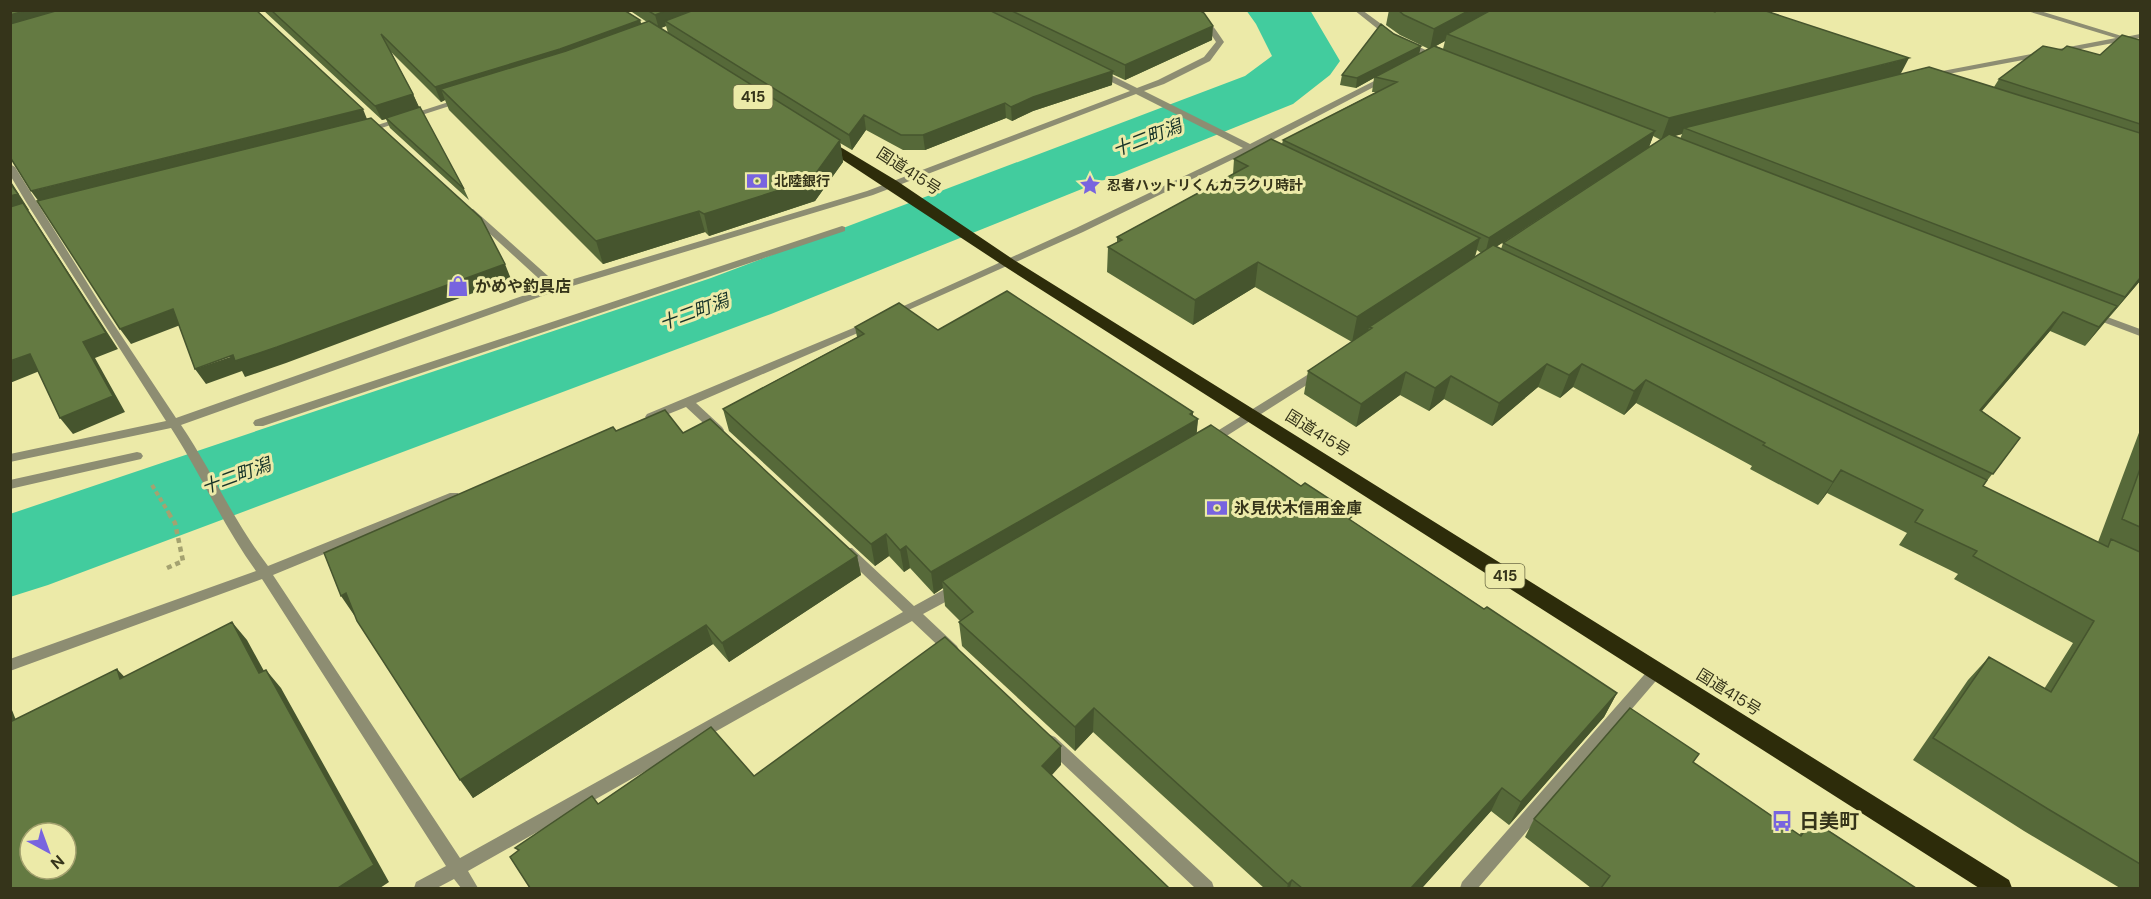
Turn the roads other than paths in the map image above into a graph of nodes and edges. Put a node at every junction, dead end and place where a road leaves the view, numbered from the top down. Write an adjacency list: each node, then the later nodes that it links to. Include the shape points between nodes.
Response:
1 (1185, 10): 14 (street, via 1208,23 1220,42 1207,59)
2 (1357, 10): 8 (street, via 1396,39)
3 (2027, 10): 5 (street)
4 (2140, 36): 5 (street)
5 (2125, 38): 6 (street); 13 (street, via 1927,79)
6 (2140, 42)
7 (1442, 50): 8 (street)
8 (1431, 56): 9 (street); 10 (street)
9 (1421, 61)
10 (1453, 64)
11 (1085, 66): 14 (street)
12 (1400, 72): 21 (street)
13 (1938, 86)
14 (1138, 91): 21 (street); 24 (street)
15 (467, 99): 17 (street)
16 (370, 119): 17 (street)
17 (378, 127): 18 (street); 19 (street)
18 (355, 133)
19 (386, 134)
20 (813, 135): 24 (highway, 国道415号 / 415)
21 (1251, 148): 22 (street); 27 (street)
22 (1273, 159)
23 (10, 167): 35 (street)
24 (892, 184): 27 (highway, 国道415号 / 415); 28 (street, via 819,210)
25 (462, 204): 28 (street)
26 (842, 229): 36 (street)
27 (1009, 263): 32 (street); 33 (highway, 国道415号 / 415)
28 (555, 288): 35 (street)
29 (2085, 311): 30 (street)
30 (2140, 333)
31 (1330, 364): 33 (street)
32 (688, 402): 34 (street); 37 (street)
33 (1252, 416): 38 (street); 49 (highway, 国道415号 / 415)
34 (645, 420)
35 (173, 423): 40 (street); 44 (street, via 246,548)
36 (259, 423)
37 (732, 443)
38 (1201, 446)
39 (137, 456): 41 (street)
40 (10, 458)
41 (10, 484)
42 (460, 494): 44 (street)
43 (836, 541): 46 (street)
44 (265, 573): 48 (street); 51 (street)
45 (966, 585): 46 (street)
46 (914, 615): 47 (street); 51 (street)
47 (966, 663)
48 (10, 665)
49 (1656, 671): 55 (street); 56 (highway, 国道415号 / 415)
50 (1043, 736): 54 (street)
51 (457, 867): 52 (street); 53 (street)
52 (422, 888)
53 (470, 888)
54 (1206, 888)
55 (1468, 888)
56 (2000, 888)

